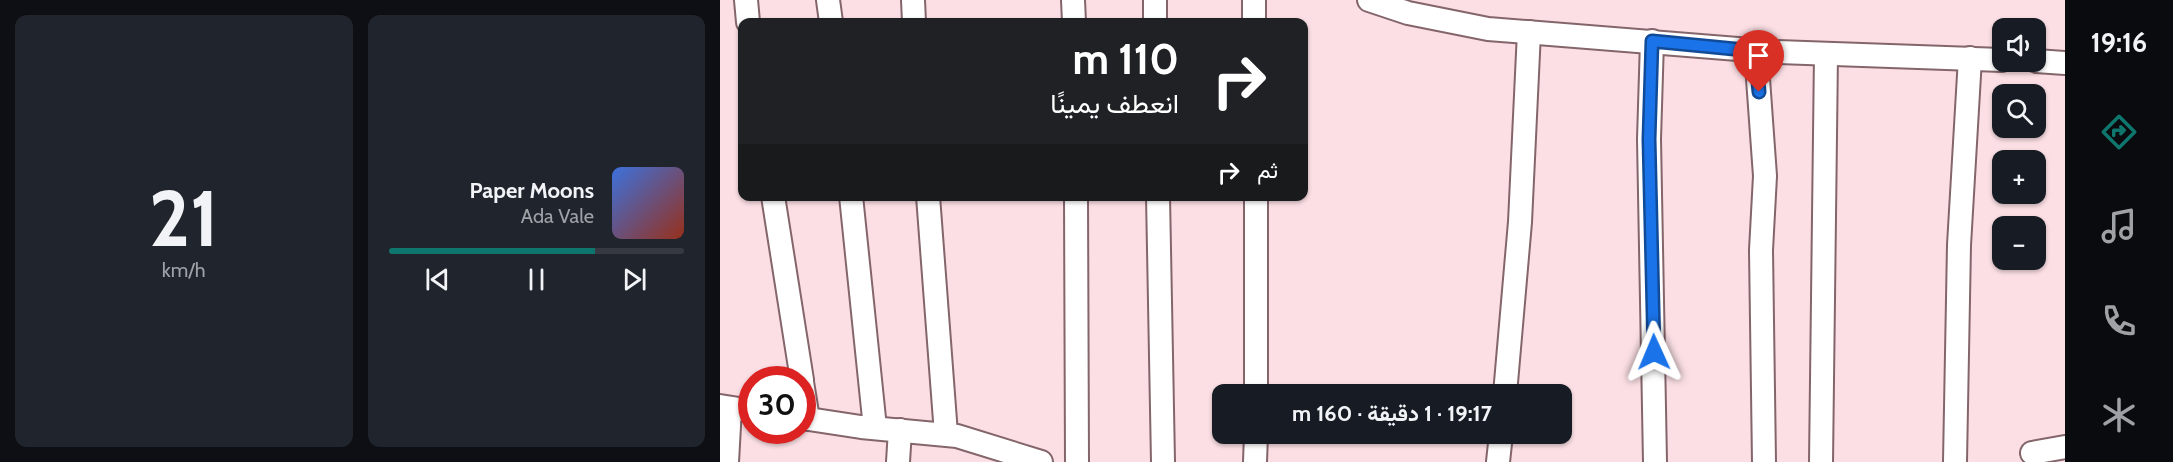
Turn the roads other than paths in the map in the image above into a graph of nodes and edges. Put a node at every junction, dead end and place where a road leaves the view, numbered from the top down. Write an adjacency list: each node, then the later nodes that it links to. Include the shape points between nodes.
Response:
1 (746, 0): 8 (street)
2 (828, 0): 9 (street)
3 (913, 0): 10 (street)
4 (1073, 0): 11 (street)
5 (1155, 0): 12 (street)
6 (1254, 0): 13 (street)
7 (1369, 0): 14 (street, via 1408,13 1488,29)
8 (748, 18)
9 (830, 18)
10 (914, 18)
11 (1074, 18)
12 (1155, 18)
13 (1254, 18)
14 (1529, 32): 15 (street); 30 (street, via 1520,222)
15 (1652, 41): 16 (street); 47 (street, via 1649,139)
16 (1755, 51): 17 (street); 48 (street, via 1765,176 1761,250)
17 (1826, 54): 18 (street); 49 (street)
18 (1970, 58): 19 (street); 50 (street, via 1959,244)
19 (1992, 59)
20 (2046, 62): 21 (street)
21 (2065, 63)
22 (774, 201): 28 (street)
23 (852, 201): 33 (street)
24 (928, 201): 35 (street)
25 (1076, 201): 43 (street)
26 (1158, 201): 44 (street)
27 (1256, 201): 29 (street)
28 (800, 366)
29 (1256, 384)
30 (1506, 384)
31 (734, 408): 40 (street)
32 (816, 420): 33 (street)
33 (875, 428): 34 (street)
34 (900, 430): 35 (street); 41 (street)
35 (946, 434): 42 (street)
36 (1256, 444): 45 (street)
37 (1500, 444): 46 (street)
38 (2065, 447): 39 (street)
39 (2032, 453)
40 (727, 462)
41 (898, 462)
42 (1041, 462)
43 (1077, 462)
44 (1163, 462)
45 (1255, 462)
46 (1498, 462)
47 (1655, 462)
48 (1764, 462)
49 (1821, 462)
50 (1955, 462)

